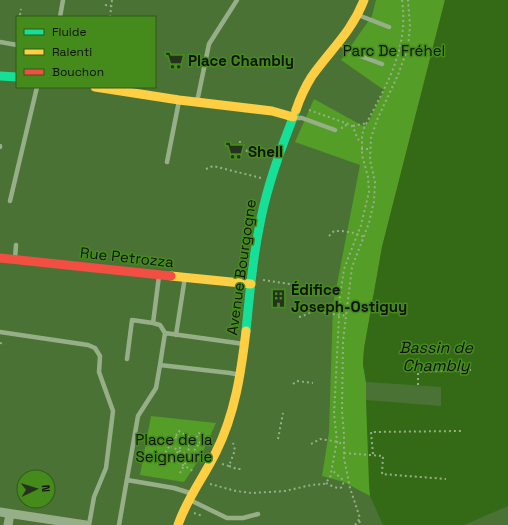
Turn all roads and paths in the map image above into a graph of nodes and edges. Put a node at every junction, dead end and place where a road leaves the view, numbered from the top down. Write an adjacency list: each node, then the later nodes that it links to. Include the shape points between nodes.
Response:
1 (64, 0): 12 (lane)
2 (112, 0): 8 (path)
3 (237, 0): 24 (lane, via 209,44)
4 (364, 0): 11 (street, Avenue Bourgogne)
5 (402, 0): 27 (path, via 404,21 399,49 388,81)
6 (408, 0): 33 (path, via 408,47 372,134)
7 (105, 5): 8 (path)
8 (112, 6): 13 (path)
9 (21, 9): 10 (path)
10 (20, 15)
11 (358, 15): 14 (lane); 16 (street, Avenue Bourgogne)
12 (60, 16)
13 (110, 16)
14 (389, 27)
15 (0, 42): 17 (lane)
16 (339, 43): 18 (lane, via 355,54); 25 (street, Avenue Bourgogne, via 308,82)
17 (16, 45)
18 (382, 64)
19 (16, 77): 20 (street)
20 (0, 78)
21 (37, 88): 38 (lane)
22 (101, 88): 23 (street)
23 (179, 100): 24 (street); 35 (lane)
24 (197, 102): 25 (street, via 272,111)
25 (293, 117): 30 (lane); 47 (street, Avenue Bourgogne, via 264,202 257,236)
26 (347, 123): 29 (path)
27 (367, 123): 28 (path); 32 (path)
28 (353, 126)
29 (345, 127)
30 (335, 130)
31 (240, 141): 34 (path, via 239,149)
32 (361, 149): 33 (path); 39 (path, via 369,192)
33 (370, 149): 41 (path, via 375,194)
34 (248, 151)
35 (167, 162)
36 (206, 169): 37 (path, via 213,166)
37 (262, 179)
38 (10, 202)
39 (358, 234): 40 (path, via 334,231); 41 (path); 49 (path, via 344,269)
40 (329, 236)
41 (364, 237): 50 (path, via 352,267)
42 (16, 244): 44 (lane)
43 (0, 258): 44 (street, Rue Petrozza)
44 (14, 259): 45 (street, Rue Petrozza)
45 (159, 274): 46 (street, Rue Petrozza); 52 (lane)
46 (185, 277): 47 (street, Rue Petrozza); 55 (lane)
47 (256, 282): 48 (path); 58 (street, Avenue Bourgogne)
48 (297, 285)
49 (338, 314): 50 (path); 51 (path, via 314,311); 75 (path, via 334,414)
50 (347, 316): 79 (path, via 343,341)
51 (299, 317)
52 (153, 324): 54 (lane, via 160,325); 59 (lane, via 132,320)
53 (0, 332): 115 (lane, via 88,345 96,348 99,353 99,372 113,406 113,417 106,468 94,497)
54 (165, 333): 55 (lane); 60 (lane)
55 (176, 335): 58 (lane)
56 (0, 343): 57 (path)
57 (5, 344)
58 (244, 344): 62 (street, Avenue Bourgogne)
59 (127, 360)
60 (160, 364): 62 (lane); 105 (lane, via 156,388 138,416)
61 (471, 370): 65 (path, via 418,372)
62 (240, 375): 109 (street, Avenue Bourgogne, via 223,438)
63 (313, 383): 64 (path, via 298,381)
64 (293, 384)
65 (418, 385)
66 (283, 413): 72 (path)
67 (462, 431): 89 (path, via 371,432)
68 (187, 436): 70 (path, via 179,430); 73 (path); 74 (path)
69 (203, 436): 71 (path); 73 (path, via 200,434); 77 (path)
70 (175, 437): 74 (path); 80 (path)
71 (211, 439)
72 (278, 440)
73 (194, 441): 77 (path); 81 (path)
74 (184, 442): 81 (path); 84 (path)
75 (337, 442): 78 (path, via 320,439); 79 (path); 102 (path)
76 (166, 443): 80 (path)
77 (199, 444): 85 (path)
78 (311, 444)
79 (344, 444): 86 (path)
80 (170, 445): 84 (path); 87 (path)
81 (191, 446): 82 (path)
82 (189, 450): 85 (path); 88 (path)
83 (235, 450): 100 (path)
84 (178, 451): 88 (path); 91 (path)
85 (193, 452): 93 (path)
86 (344, 453): 89 (path); 113 (path)
87 (165, 454): 91 (path); 94 (path)
88 (185, 454): 92 (path); 93 (path)
89 (373, 454): 106 (path, via 383,456 382,474)
90 (143, 458): 94 (path)
91 (173, 459): 94 (path, via 171,463); 96 (path)
92 (182, 459): 95 (path); 96 (path)
93 (193, 459): 95 (path); 97 (path)
94 (160, 461)
95 (186, 462): 99 (path)
96 (180, 463): 99 (path)
97 (199, 463)
98 (219, 463): 100 (path)
99 (184, 466): 103 (path); 104 (path)
100 (229, 466): 101 (path)
101 (243, 469)
102 (332, 470): 108 (path); 108 (path, via 343,480 342,485 337,488)
103 (193, 471)
104 (180, 473)
105 (127, 480): 109 (lane, via 174,488); 116 (lane)
106 (446, 480)
107 (207, 482): 108 (path, via 221,488 261,493)
108 (326, 483)
109 (190, 496): 112 (lane, via 227,518 244,518); 117 (street, Avenue Bourgogne)
110 (0, 512): 111 (street)
111 (10, 514): 114 (street); 115 (street)
112 (258, 514)
113 (359, 521): 118 (path); 119 (path)
114 (8, 525)
115 (88, 525)
116 (119, 525)
117 (178, 525)
118 (355, 525)
119 (362, 525)

